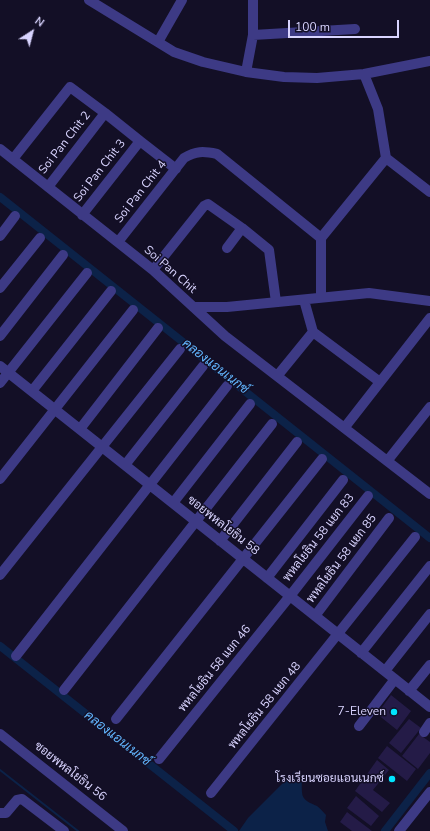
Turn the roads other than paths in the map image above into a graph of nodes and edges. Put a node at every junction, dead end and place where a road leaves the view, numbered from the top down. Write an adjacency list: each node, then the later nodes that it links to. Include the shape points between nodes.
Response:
1 (89, 0): 6 (street)
2 (182, 0): 6 (street)
3 (253, 0): 5 (street)
4 (355, 29): 5 (street)
5 (253, 35): 8 (street)
6 (158, 42): 8 (street, via 187,57)
7 (430, 61): 9 (street)
8 (246, 72): 9 (street, via 300,78)
9 (364, 74): 13 (street, via 378,109)
10 (106, 113): 11 (street, Soi Pan Chit 2); 14 (street, via 70,86); 16 (street, Soi Pan Chit 2)
11 (140, 141): 15 (street, Soi Pan Chit 3); 18 (street, Soi Pan Chit 3)
12 (0, 149): 14 (street, Soi Pan Chit)
13 (386, 158): 17 (street); 23 (street)
14 (13, 159): 16 (street, Soi Pan Chit)
15 (176, 169): 23 (street, Soi Pan Chit 4, via 184,158 195,152 217,154); 24 (street, Soi Pan Chit 4)
16 (48, 187): 18 (street, Soi Pan Chit)
17 (430, 192)
18 (82, 215): 24 (street, Soi Pan Chit)
19 (15, 216): 21 (street)
20 (242, 228): 25 (street); 27 (street, via 208,204); 34 (street, via 269,250)
21 (0, 236)
22 (40, 238): 29 (street)
23 (321, 238): 31 (street)
24 (118, 242): 27 (street, Soi Pan Chit)
25 (227, 248)
26 (63, 254): 40 (street)
27 (153, 270): 35 (street, Soi Pan Chit)
28 (87, 273): 43 (street)
29 (0, 288)
30 (110, 291): 48 (street)
31 (321, 297): 32 (street, Soi Pan Chit); 33 (street, Soi Pan Chit, via 369,293)
32 (304, 300): 34 (street, Soi Pan Chit); 39 (street)
33 (430, 300)
34 (276, 302): 35 (street, Soi Pan Chit, via 227,307)
35 (194, 307): 44 (street, via 226,336)
36 (133, 310): 51 (street)
37 (430, 318): 45 (street)
38 (158, 328): 54 (street)
39 (313, 332): 44 (street); 45 (street)
40 (0, 336)
41 (180, 349): 56 (street)
42 (203, 366): 59 (street)
43 (4, 369): 46 (street); 48 (street, ซอยพหลโยธิน 58)
44 (278, 375): 53 (street)
45 (380, 382): 53 (street)
46 (0, 383)
47 (227, 386): 62 (street)
48 (32, 391): 51 (street, ซอยพหลโยธิน 58)
49 (250, 404): 65 (street)
50 (430, 407): 58 (street)
51 (55, 410): 54 (street, ซอยพหลโยธิน 58); 60 (street)
52 (272, 424): 67 (street)
53 (345, 427): 58 (street)
54 (80, 429): 56 (street, ซอยพหลโยธิน 58)
55 (297, 442): 69 (street)
56 (101, 446): 59 (street, ซอยพหลโยธิน 58); 72 (street)
57 (322, 459): 70 (street)
58 (388, 460): 63 (street)
59 (125, 465): 62 (street, ซอยพหลโยธิน 58)
60 (0, 479)
61 (343, 480): 73 (street)
62 (149, 484): 65 (street, ซอยพหลโยธิน 58); 79 (street)
63 (430, 494)
64 (368, 496): 74 (street, พหลโยธิน 58 แยก 83)
65 (172, 503): 67 (street, ซอยพหลโยธิน 58)
66 (390, 518): 76 (street, พหลโยธิน 58 แยก 85)
67 (195, 521): 69 (street, ซอยพหลโยธิน 58); 83 (street)
68 (415, 537): 77 (street, พหลโยธิน 58 แยก 48)
69 (220, 540): 70 (street, ซอยพหลโยธิน 58)
70 (243, 559): 73 (street, ซอยพหลโยธิน 58); 86 (street)
71 (430, 566): 78 (street)
72 (0, 575)
73 (267, 578): 74 (street, ซอยพหลโยธิน 58)
74 (290, 596): 76 (street, ซอยพหลโยธิน 58); 91 (street, พหลโยธิน 58 แยก 46)
75 (430, 614): 81 (street)
76 (315, 616): 77 (street, ซอยพหลโยธิน 58)
77 (339, 635): 78 (street, ซอยพหลโยธิน 58); 93 (street, พหลโยธิน 58 แยก 48)
78 (361, 653): 81 (street, ซอยพหลโยธิน 58)
79 (16, 656)
80 (430, 665): 84 (street)
81 (385, 671): 82 (street, ซอยพหลโยธิน 58)
82 (395, 679): 84 (street, ซอยพหลโยธิน 58); 88 (street)
83 (64, 690)
84 (409, 691): 85 (street, ซอยพหลโยธิน 58)
85 (430, 707)
86 (116, 719)
87 (430, 723): 89 (street)
88 (359, 726)
89 (424, 732)
90 (0, 734): 96 (street, ซอยพหลโยธิน 56)
91 (159, 759)
92 (430, 792): 97 (street)
93 (212, 793)
94 (0, 813): 95 (street, via 6,813 17,800 22,799)
95 (64, 831)
96 (123, 831)
97 (399, 831)

